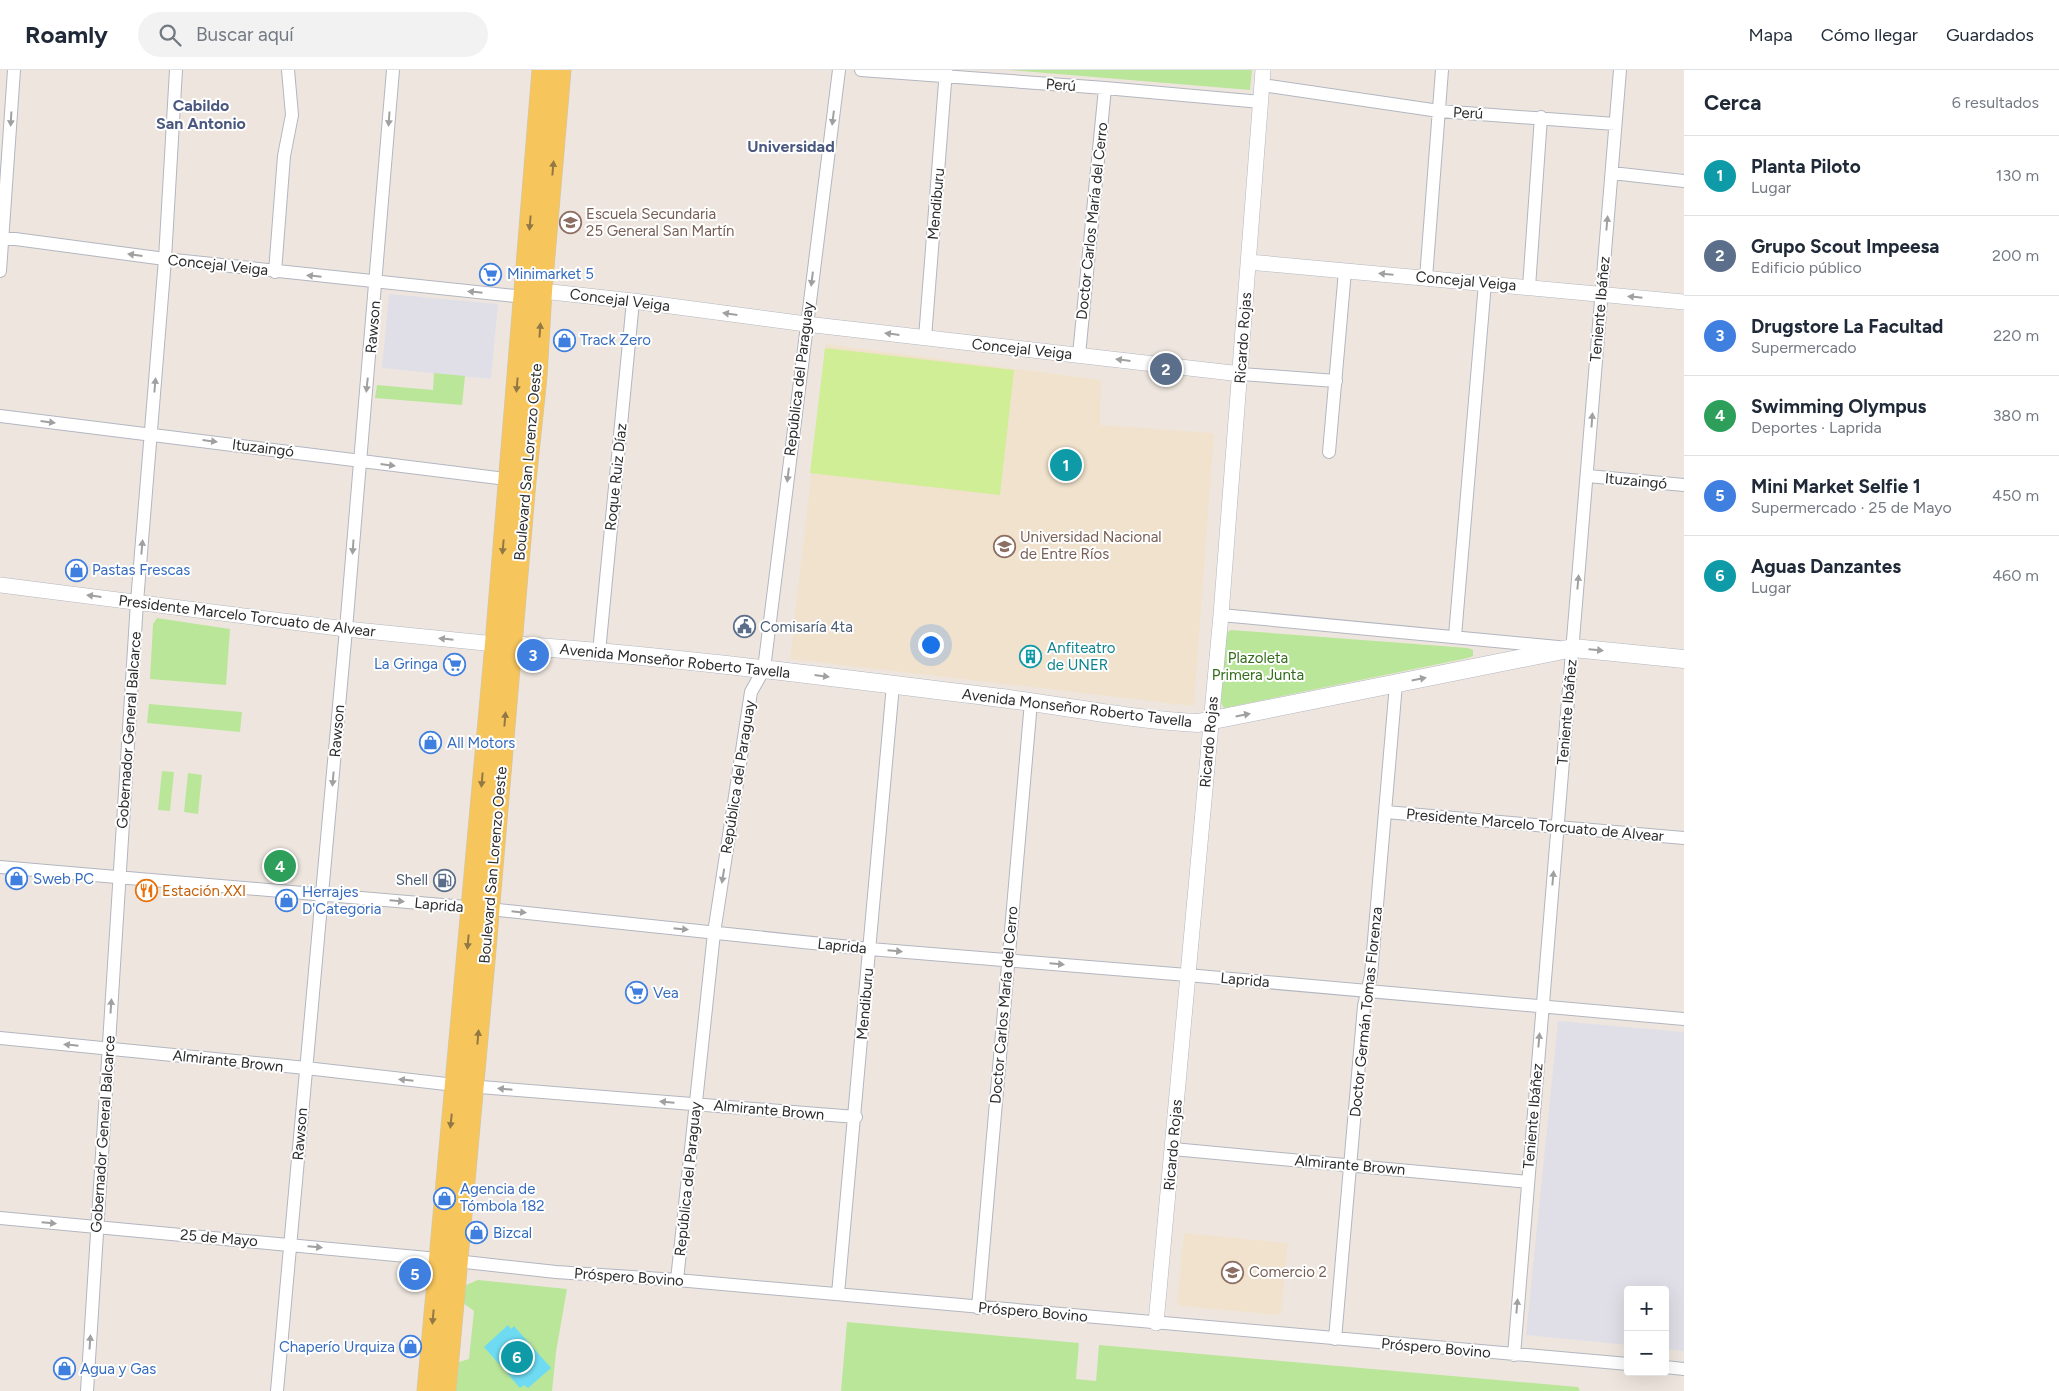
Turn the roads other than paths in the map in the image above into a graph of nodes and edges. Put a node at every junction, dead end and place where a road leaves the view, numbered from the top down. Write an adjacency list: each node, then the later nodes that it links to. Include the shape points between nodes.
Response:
1 (14, 70): 20 (street, one-way to 20)
2 (176, 70): 21 (street, Gobernador General Balcarce)
3 (288, 70): 25 (street, via 292,115 284,156)
4 (393, 70): 27 (street, Rawson, one-way to 27)
5 (542, 70): 31 (main road, Boulevard San Lorenzo Oeste, one-way to 31)
6 (561, 70): 31 (main road, Boulevard San Lorenzo Oeste, one-way to 6)
7 (839, 70): 34 (street, República del Paraguay, one-way to 34)
8 (861, 70): 11 (street, Perú)
9 (1442, 70): 15 (street)
10 (1620, 70): 17 (street, Teniente Ibáñez)
11 (946, 73): 13 (street, Perú); 35 (street, Mendiburu)
12 (1263, 78): 14 (street, Ricardo Rojas); 15 (street, Perú)
13 (1105, 88): 14 (street, Perú); 36 (street, Doctor Carlos María del Cerro)
14 (1261, 102): 22 (street, Ricardo Rojas)
15 (1439, 111): 16 (street, Perú); 26 (street)
16 (1541, 117): 17 (street, Perú); 29 (street)
17 (1615, 124): 18 (street, Teniente Ibáñez)
18 (1612, 173): 19 (street); 30 (street, Teniente Ibáñez, one-way to 18)
19 (1684, 181)
20 (1, 237): 21 (street, Concejal Veiga, one-way to 20); 23 (street)
21 (166, 259): 25 (street, Concejal Veiga); 40 (street, Gobernador General Balcarce, one-way to 21)
22 (1249, 262): 24 (street, Concejal Veiga); 37 (street, Ricardo Rojas)
23 (0, 271)
24 (1345, 271): 26 (street, Concejal Veiga, one-way to 24); 38 (street)
25 (275, 272): 27 (street, Concejal Veiga, one-way to 25)
26 (1426, 278): 28 (street, Concejal Veiga)
27 (377, 282): 31 (street, Concejal Veiga, one-way to 27); 42 (street, Rawson, one-way to 42)
28 (1484, 283): 29 (street, Concejal Veiga); 50 (street)
29 (1529, 287): 30 (street, Concejal Veiga)
30 (1601, 293): 33 (street, Concejal Veiga, one-way to 30); 43 (street, Teniente Ibáñez, one-way to 30)
31 (533, 294): 32 (street, Concejal Veiga); 44 (main road, Boulevard San Lorenzo Oeste, via 537,377)
32 (634, 301): 34 (street, Concejal Veiga, one-way to 32); 53 (street, Roque Ruiz Díaz)
33 (1684, 302)
34 (806, 324): 35 (street, Concejal Veiga, one-way to 34); 55 (street, República del Paraguay, one-way to 55)
35 (925, 338): 36 (street, Concejal Veiga)
36 (1079, 355): 37 (street, Concejal Veiga, one-way to 36)
37 (1241, 374): 38 (street); 48 (street, Ricardo Rojas)
38 (1336, 381): 41 (street)
39 (0, 416): 40 (street, Ituzaingó, one-way to 40)
40 (151, 434): 42 (street, Ituzaingó, one-way to 42); 47 (street, Gobernador General Balcarce, one-way to 40)
41 (1329, 452)
42 (360, 461): 44 (street, Ituzaingó, one-way to 44); 49 (street, Rawson, one-way to 49)
43 (1588, 476): 45 (street, Ituzaingó); 52 (street, Teniente Ibáñez, one-way to 43)
44 (517, 480): 51 (main road, Boulevard San Lorenzo Oeste)
45 (1684, 485)
46 (0, 585): 47 (street, Presidente Marcelo Torcuato de Alvear, one-way to 46)
47 (137, 602): 49 (street, Presidente Marcelo Torcuato de Alvear); 64 (street, Gobernador General Balcarce)
48 (1221, 615): 50 (street); 59 (street, Ricardo Rojas)
49 (346, 629): 51 (street, Presidente Marcelo Torcuato de Alvear, one-way to 49); 65 (street, Rawson, one-way to 65)
50 (1455, 636): 52 (street)
51 (503, 645): 53 (main road, Avenida Monseñor Roberto Tavella); 66 (main road, Boulevard San Lorenzo Oeste)
52 (1572, 648): 54 (main road, Avenida Monseñor Roberto Tavella, one-way to 54); 56 (main road, Avenida Monseñor Roberto Tavella, one-way to 52); 61 (street, Teniente Ibáñez)
53 (599, 652): 55 (main road, Avenida Monseñor Roberto Tavella)
54 (1684, 658)
55 (764, 669): 57 (main road, Avenida Monseñor Roberto Tavella, one-way to 57); 67 (street, República del Paraguay, one-way to 67, via 751,692)
56 (1396, 684): 59 (main road, Avenida Monseñor Roberto Tavella, one-way to 56); 60 (street, Doctor Germán Tomas Florenza)
57 (893, 685): 58 (main road, Avenida Monseñor Roberto Tavella); 68 (street, Mendiburu)
58 (1031, 702): 59 (main road, Avenida Monseñor Roberto Tavella, via 1174,722); 69 (street, Doctor Carlos María del Cerro)
59 (1211, 721): 70 (street, Ricardo Rojas)
60 (1386, 812): 61 (street, Presidente Marcelo Torcuato de Alvear); 71 (street, Doctor Germán Tomas Florenza)
61 (1557, 827): 62 (street, Presidente Marcelo Torcuato de Alvear); 72 (street, Teniente Ibáñez, one-way to 61)
62 (1684, 838)
63 (0, 867): 64 (street, Laprida)
64 (120, 877): 65 (street, Laprida); 75 (street, Gobernador General Balcarce, one-way to 64)
65 (322, 895): 66 (street, Laprida, one-way to 66); 76 (street, Rawson)
66 (480, 908): 67 (street, Laprida, one-way to 67); 77 (main road, Boulevard San Lorenzo Oeste)
67 (714, 933): 68 (street, Laprida); 78 (street, República del Paraguay)
68 (870, 949): 69 (street, Laprida, one-way to 69); 79 (street, Mendiburu)
69 (1008, 960): 70 (street, Laprida, one-way to 70); 89 (street, Doctor Carlos María del Cerro)
70 (1187, 975): 71 (street, Laprida); 80 (street, Ricardo Rojas)
71 (1368, 991): 72 (street, Laprida); 81 (street, Doctor Germán Tomas Florenza)
72 (1542, 1006): 73 (street, Laprida); 82 (street, Teniente Ibáñez, one-way to 72)
73 (1684, 1019)
74 (0, 1038): 75 (street, Almirante Brown, one-way to 74)
75 (109, 1049): 76 (street, Almirante Brown); 84 (street, Gobernador General Balcarce)
76 (306, 1068): 77 (street, Almirante Brown, one-way to 76); 85 (street, Rawson)
77 (464, 1086): 78 (street, Almirante Brown, one-way to 77); 86 (main road, Boulevard San Lorenzo Oeste)
78 (696, 1104): 79 (street, Almirante Brown); 87 (street, República del Paraguay)
79 (856, 1117): 88 (street, Mendiburu)
80 (1173, 1148): 81 (street, Almirante Brown); 90 (street, Ricardo Rojas)
81 (1350, 1165): 82 (street, Almirante Brown); 91 (street, Doctor Germán Tomas Florenza)
82 (1528, 1182): 92 (street, Teniente Ibáñez, one-way to 82)
83 (0, 1218): 84 (street, 25 de Mayo, one-way to 84)
84 (97, 1227): 85 (street, 25 de Mayo); 96 (street, Gobernador General Balcarce, one-way to 84)
85 (290, 1245): 86 (street, 25 de Mayo, one-way to 86); 97 (street, Rawson)
86 (448, 1260): 87 (street, Próspero Bovino, via 556,1272); 98 (main road, Boulevard San Lorenzo Oeste, one-way to 98); 99 (main road, Boulevard San Lorenzo Oeste)
87 (677, 1280): 88 (street, Próspero Bovino)
88 (838, 1294): 89 (street, Próspero Bovino)
89 (978, 1308): 90 (street, Próspero Bovino)
90 (1156, 1323): 91 (street, Próspero Bovino)
91 (1335, 1339): 92 (street, Próspero Bovino)
92 (1514, 1355): 93 (street, Próspero Bovino)
93 (1624, 1364)
94 (1669, 1367): 95 (street)
95 (1684, 1369)
96 (86, 1391)
97 (278, 1391)
98 (427, 1391)
99 (446, 1391)

